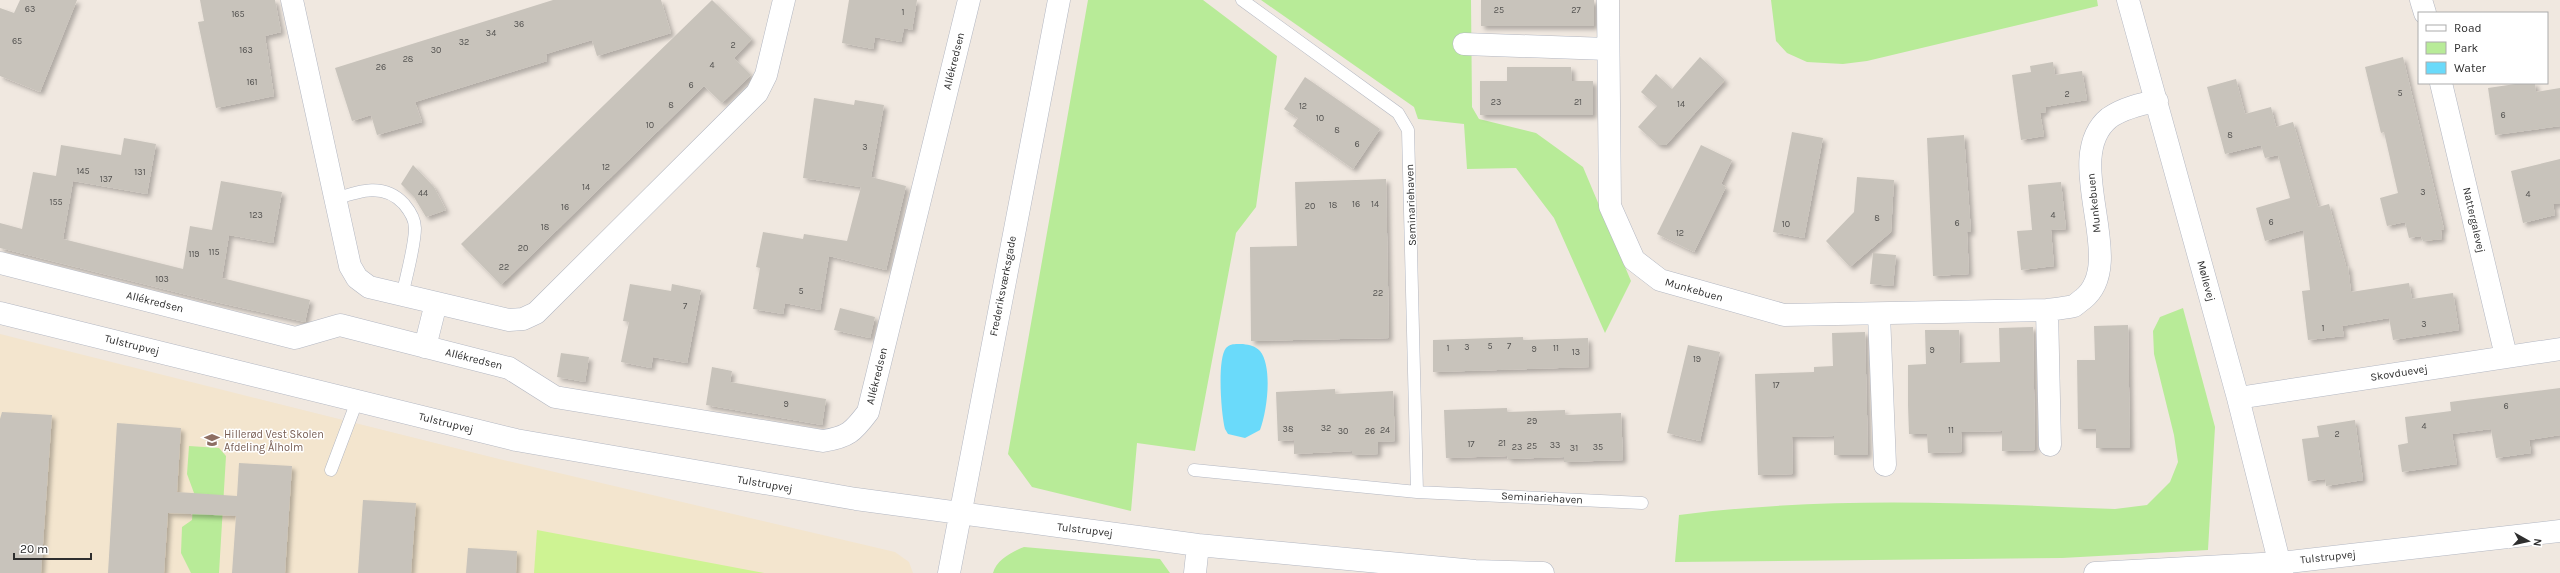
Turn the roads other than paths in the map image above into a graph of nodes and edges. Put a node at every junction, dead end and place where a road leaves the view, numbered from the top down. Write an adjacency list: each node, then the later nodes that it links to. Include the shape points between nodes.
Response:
1 (292, 0): 14 (street)
2 (784, 0): 17 (street, via 766,75 757,93 536,313 523,319 509,320)
3 (969, 0): 21 (street, Allékredsen, via 868,412 854,431 842,438 823,441 555,397 509,368)
4 (1059, 0): 32 (street, Frederiksværksgade)
5 (1242, 0): 30 (lane, Seminariehaven, via 1398,113 1408,130)
6 (1608, 0): 11 (street, Munkebuen)
7 (2128, 0): 13 (street, Møllevej)
8 (2421, 0): 9 (street)
9 (2424, 12)
10 (1464, 44): 11 (street)
11 (1608, 49): 20 (street, Munkebuen, via 1610,206 1634,260 1660,280 1784,315)
12 (2441, 84): 23 (street, Nattergalevej)
13 (2157, 101): 18 (street, Munkebuen, via 2132,106 2109,119 2096,136 2089,158 2101,268 2092,292 2075,305); 24 (street, Møllevej)
14 (335, 199): 16 (street, via 350,266 356,278 369,287); 16 (lane, via 363,190 381,190 398,197 410,211 415,228)
15 (0, 263): 21 (street, Allékredsen, via 295,338 340,325)
16 (402, 296): 17 (street)
17 (436, 304): 21 (street)
18 (2047, 310): 20 (street, Munkebuen); 26 (street)
19 (0, 312): 25 (street, Tulstrupvej)
20 (1879, 314): 27 (street)
21 (426, 347)
22 (2560, 349): 23 (street, Skovduevej)
23 (2506, 356): 24 (street, Skovduevej)
24 (2238, 398): 35 (street, Møllevej)
25 (357, 401): 28 (lane); 32 (street, Tulstrupvej, via 516,440)
26 (2050, 445)
27 (1884, 465)
28 (331, 470)
29 (1194, 470): 30 (lane, Seminariehaven)
30 (1417, 492): 31 (lane, Seminariehaven)
31 (1642, 503)
32 (960, 515): 34 (street, Tulstrupvej); 36 (street, Frederiksværksgade)
33 (2560, 531): 35 (street, Tulstrupvej)
34 (1198, 545): 37 (street); 38 (street, Tulstrupvej, via 1475,571)
35 (2281, 568): 39 (street, Tulstrupvej)
36 (949, 573)
37 (1195, 573)
38 (1543, 573)
39 (2095, 573)

